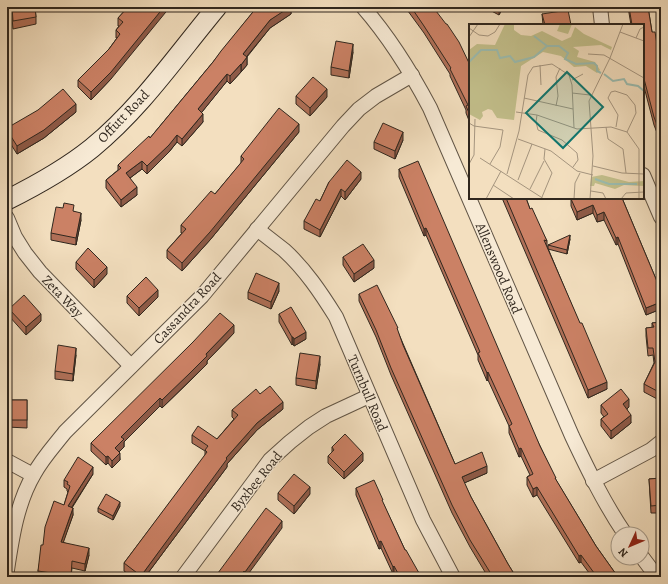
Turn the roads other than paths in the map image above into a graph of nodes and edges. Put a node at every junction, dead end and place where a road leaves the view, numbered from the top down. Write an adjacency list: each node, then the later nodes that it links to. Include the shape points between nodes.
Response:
1 (217, 7): 9 (street, Offutt Road, via 129,114 72,163)
2 (363, 7): 5 (street, Allenswood Road, via 394,46)
3 (600, 7): 4 (street)
4 (602, 24)
5 (412, 75): 7 (street, Allenswood Road, via 430,108); 12 (street, Cassandra Road, via 359,109)
6 (644, 177): 10 (street)
7 (469, 198)
8 (469, 199): 18 (street, Allenswood Road)
9 (7, 200)
10 (661, 217)
11 (7, 218): 13 (street, Zeta Way, via 24,253)
12 (257, 229): 13 (street, Cassandra Road, via 202,296); 14 (street, Turnbull Road, via 284,250 318,289 336,317)
13 (131, 366): 17 (street, Cassandra Road, via 65,432 46,454)
14 (370, 396): 22 (street, Byxbee Road, via 326,416 270,460); 23 (street, Turnbull Road, via 423,520)
15 (661, 442): 18 (street)
16 (7, 461): 17 (street)
17 (33, 475): 21 (street, Cassandra Road, via 21,503 12,535)
18 (593, 481): 19 (street, Allenswood Road)
19 (621, 526)
20 (649, 566): 24 (street)
21 (7, 570)
22 (183, 577)
23 (453, 577)
24 (657, 577)

